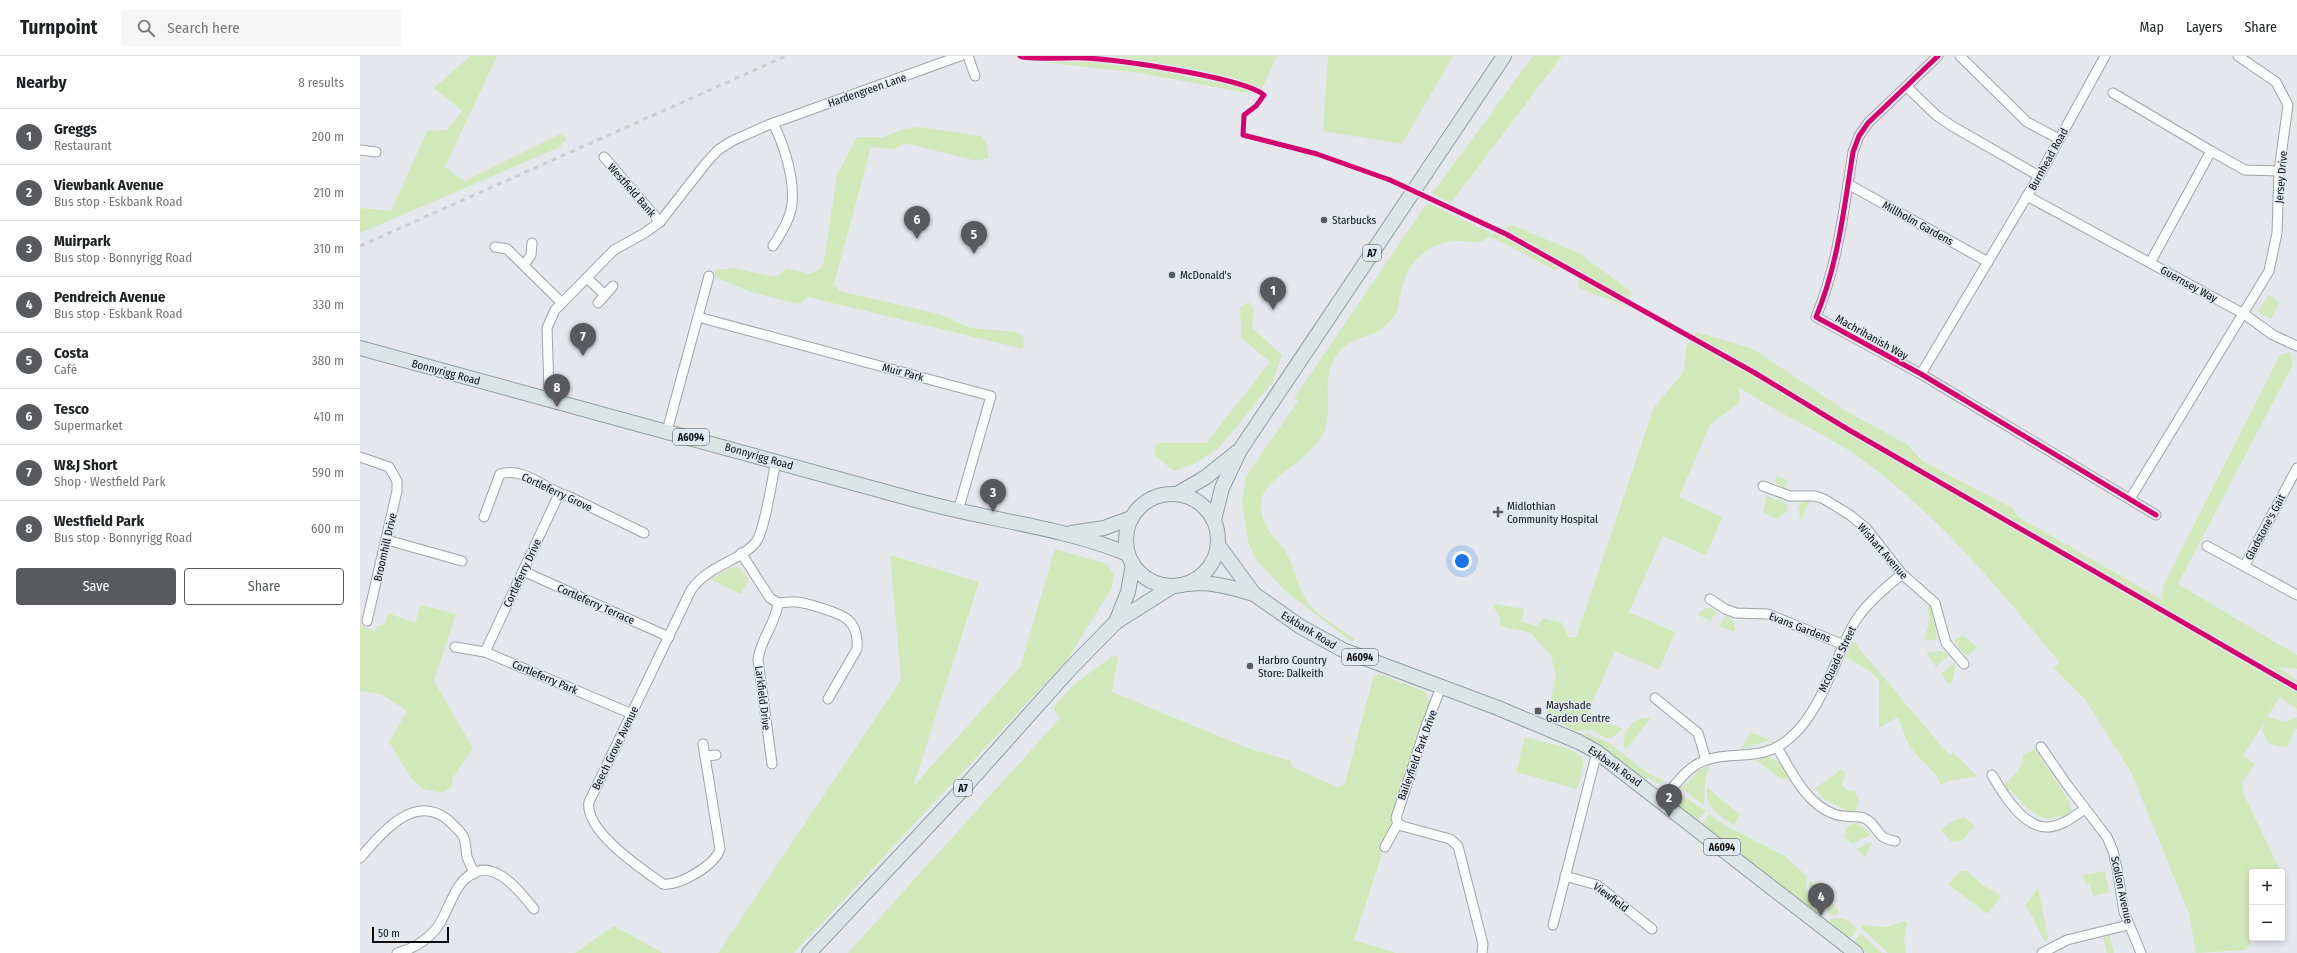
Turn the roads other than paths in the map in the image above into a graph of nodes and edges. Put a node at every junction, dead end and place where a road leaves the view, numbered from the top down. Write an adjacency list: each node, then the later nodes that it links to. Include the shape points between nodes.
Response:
1 (960, 56): 11 (street, Hardengreen Lane)
2 (968, 56): 8 (street)
3 (1504, 56): 41 (main road, A7)
4 (1938, 56): 9 (street, Machrihanish Way)
5 (1960, 56): 12 (street, via 2027,122)
6 (2106, 56): 12 (street, Burnhead Road)
7 (2238, 56): 17 (street, Jersey Drive, via 2276,82 2288,105)
8 (975, 76)
9 (1907, 87): 18 (street, via 1952,126); 19 (street, Machrihanish Way, via 1868,123 1859,136 1853,152)
10 (2114, 93): 14 (street)
11 (773, 123): 21 (street, Hardengreen Lane, via 718,150); 23 (street, via 789,164 792,204 785,227)
12 (2059, 139): 18 (street, Burnhead Road)
13 (360, 150): 15 (street)
14 (2210, 151): 17 (street, via 2245,170); 26 (street)
15 (376, 152)
16 (604, 158): 21 (street, Westfield Bank)
17 (2279, 171): 34 (street, Jersey Drive, via 2277,233 2269,271)
18 (2039, 176): 20 (street, Burnhead Road)
19 (1848, 184): 25 (street, Millholm Gardens); 38 (street, Machrihanish Way, via 1835,264 1816,317)
20 (2027, 196): 25 (street, Burnhead Road); 26 (street, Guernsey Way)
21 (660, 222): 29 (street, Hardengreen Lane, via 620,245)
22 (532, 243): 27 (street, via 531,255)
23 (773, 246)
24 (495, 247): 27 (street, via 507,249)
25 (1988, 262): 38 (street, Burnhead Road)
26 (2150, 263): 34 (street, Guernsey Way)
27 (524, 265): 33 (street)
28 (709, 276): 35 (street)
29 (587, 278): 31 (street); 33 (street, Hardengreen Lane)
30 (613, 286): 31 (street)
31 (605, 295): 32 (street)
32 (598, 303)
33 (562, 304): 39 (street, Hardengreen Lane, via 555,310 547,328)
34 (2244, 314): 36 (street, Guernsey Way, via 2273,335); 48 (street, Jersey Drive)
35 (698, 317): 40 (street); 49 (street, Muir Park, via 991,396)
36 (2297, 346)
37 (360, 348): 39 (main road, Bonnyrigg Road / A6094)
38 (1921, 374): 48 (street, Machrihanish Way)
39 (547, 400): 40 (main road, Bonnyrigg Road / A6094)
40 (667, 431): 43 (main road, Bonnyrigg Road / A6094)
41 (1240, 450): 47 (main road, A7, via 1206,477); 54 (main road, A7, via 1222,488)
42 (360, 457): 58 (street, Broomhill Drive, via 385,465 394,472 397,491)
43 (776, 461): 49 (main road, Bonnyrigg Road / A6094); 61 (street, Beech Grove Avenue, via 759,536 755,543)
44 (2297, 468): 64 (street, Gladstone's Gait)
45 (1763, 486): 66 (street, Wishart Avenue, via 1790,496 1815,496 1834,504 1866,528)
46 (559, 494): 51 (street, Cortleferry Grove, via 544,484 508,472 500,474); 55 (street, Cortleferry Grove); 65 (street, Cortleferry Drive)
47 (1177, 494): 52 (main road, via 1151,499 1138,507); 54 (main road, via 1204,507)
48 (2130, 499): 50 (street, Machrihanish Way)
49 (958, 511): 57 (main road, Bonnyrigg Road / A6094)
50 (2156, 515)
51 (484, 517)
52 (1131, 518): 57 (main road, Bonnyrigg Road / A6094, via 1104,528); 62 (main road, via 1125,536)
53 (637, 520): 55 (street)
54 (1214, 520): 59 (main road)
55 (632, 528): 56 (street, Cortleferry Grove)
56 (644, 533)
57 (1067, 534): 62 (main road, Bonnyrigg Road / A6094, via 1103,544)
58 (387, 540): 63 (street); 72 (street, Broomhill Drive)
59 (1218, 545): 67 (main road, via 1206,569 1195,579); 68 (main road, Eskbank Road / A6094)
60 (2207, 546): 64 (street, Gladstone's Gait)
61 (741, 553): 71 (street, via 770,598); 74 (street, Beech Grove Avenue, via 696,582)
62 (1130, 559): 67 (main road, via 1156,583); 73 (main road, A7, via 1128,592)
63 (457, 563)
64 (2245, 565): 69 (street, Gladstone's Gait)
65 (523, 571): 74 (street, Cortleferry Terrace); 77 (street, Cortleferry Drive)
66 (1902, 574): 75 (street, McQuade Street, via 1860,615); 78 (street, Wishart Avenue, via 1935,603 1946,643)
67 (1179, 585): 68 (main road, Eskbank Road / A6094, via 1203,582); 73 (main road, A7)
68 (1254, 594): 79 (main road, Eskbank Road / A6094, via 1326,642)
69 (2297, 595)
70 (1710, 599): 75 (street, Evans Gardens, via 1736,613 1768,614)
71 (778, 604): 81 (street, via 799,602 840,615 848,619 855,630 857,649); 90 (street, Larkfield Drive, via 777,614 761,645 758,660)
72 (368, 621)
73 (1116, 622): 105 (main road, A7)
74 (669, 637): 82 (street, Beech Grove Avenue)
75 (1844, 645): 84 (street, McQuade Street, via 1810,712 1791,738)
76 (455, 647): 77 (street, Cortleferry Park)
77 (485, 652): 82 (street, Cortleferry Park)
78 (1964, 664)
79 (1441, 687): 86 (main road, Eskbank Road / A6094, via 1498,708 1579,742); 94 (street, Baileyfield Park Drive, via 1396,813)
80 (1656, 698): 89 (street, via 1698,733)
81 (828, 699)
82 (632, 714): 88 (street, Beech Grove Avenue, via 589,802 589,815 618,852 663,884 682,882 715,859 720,849)
83 (703, 744): 88 (street, Beech Grove Avenue)
84 (1777, 747): 89 (street, McQuade Street, via 1749,756); 95 (street, via 1795,778 1818,804 1832,814 1845,818 1862,817 1870,821 1882,837)
85 (2042, 747): 93 (street, Scollon Avenue)
86 (1596, 752): 92 (main road, Eskbank Road / A6094); 99 (street)
87 (716, 755): 88 (street)
88 (705, 756)
89 (1706, 760): 92 (street, McQuade Street, via 1689,770)
90 (772, 764)
91 (1992, 775): 93 (street, via 2001,790 2031,823 2056,826)
92 (1662, 800): 107 (main road, Eskbank Road / A6094)
93 (2085, 809): 102 (street, Scollon Avenue, via 2099,824 2113,852)
94 (1398, 823): 96 (street, Baileyfield Park Drive); 106 (street, via 1450,839 1458,846 1483,944)
95 (1895, 841)
96 (1385, 847)
97 (360, 858): 98 (street, via 386,829 403,817 416,810 428,811 442,815 458,829 464,839)
98 (474, 874): 100 (street, via 493,871 506,878); 104 (street, via 459,887 435,930 410,950)
99 (1565, 876): 101 (street); 103 (street, Viewfield, via 1596,885)
100 (534, 909)
101 (1553, 925)
102 (2128, 925): 108 (street, via 2068,940); 109 (street, Scollon Avenue)
103 (1652, 929)
104 (397, 953)
105 (809, 953)
106 (1482, 953)
107 (1856, 953)
108 (2042, 953)
109 (2141, 953)

